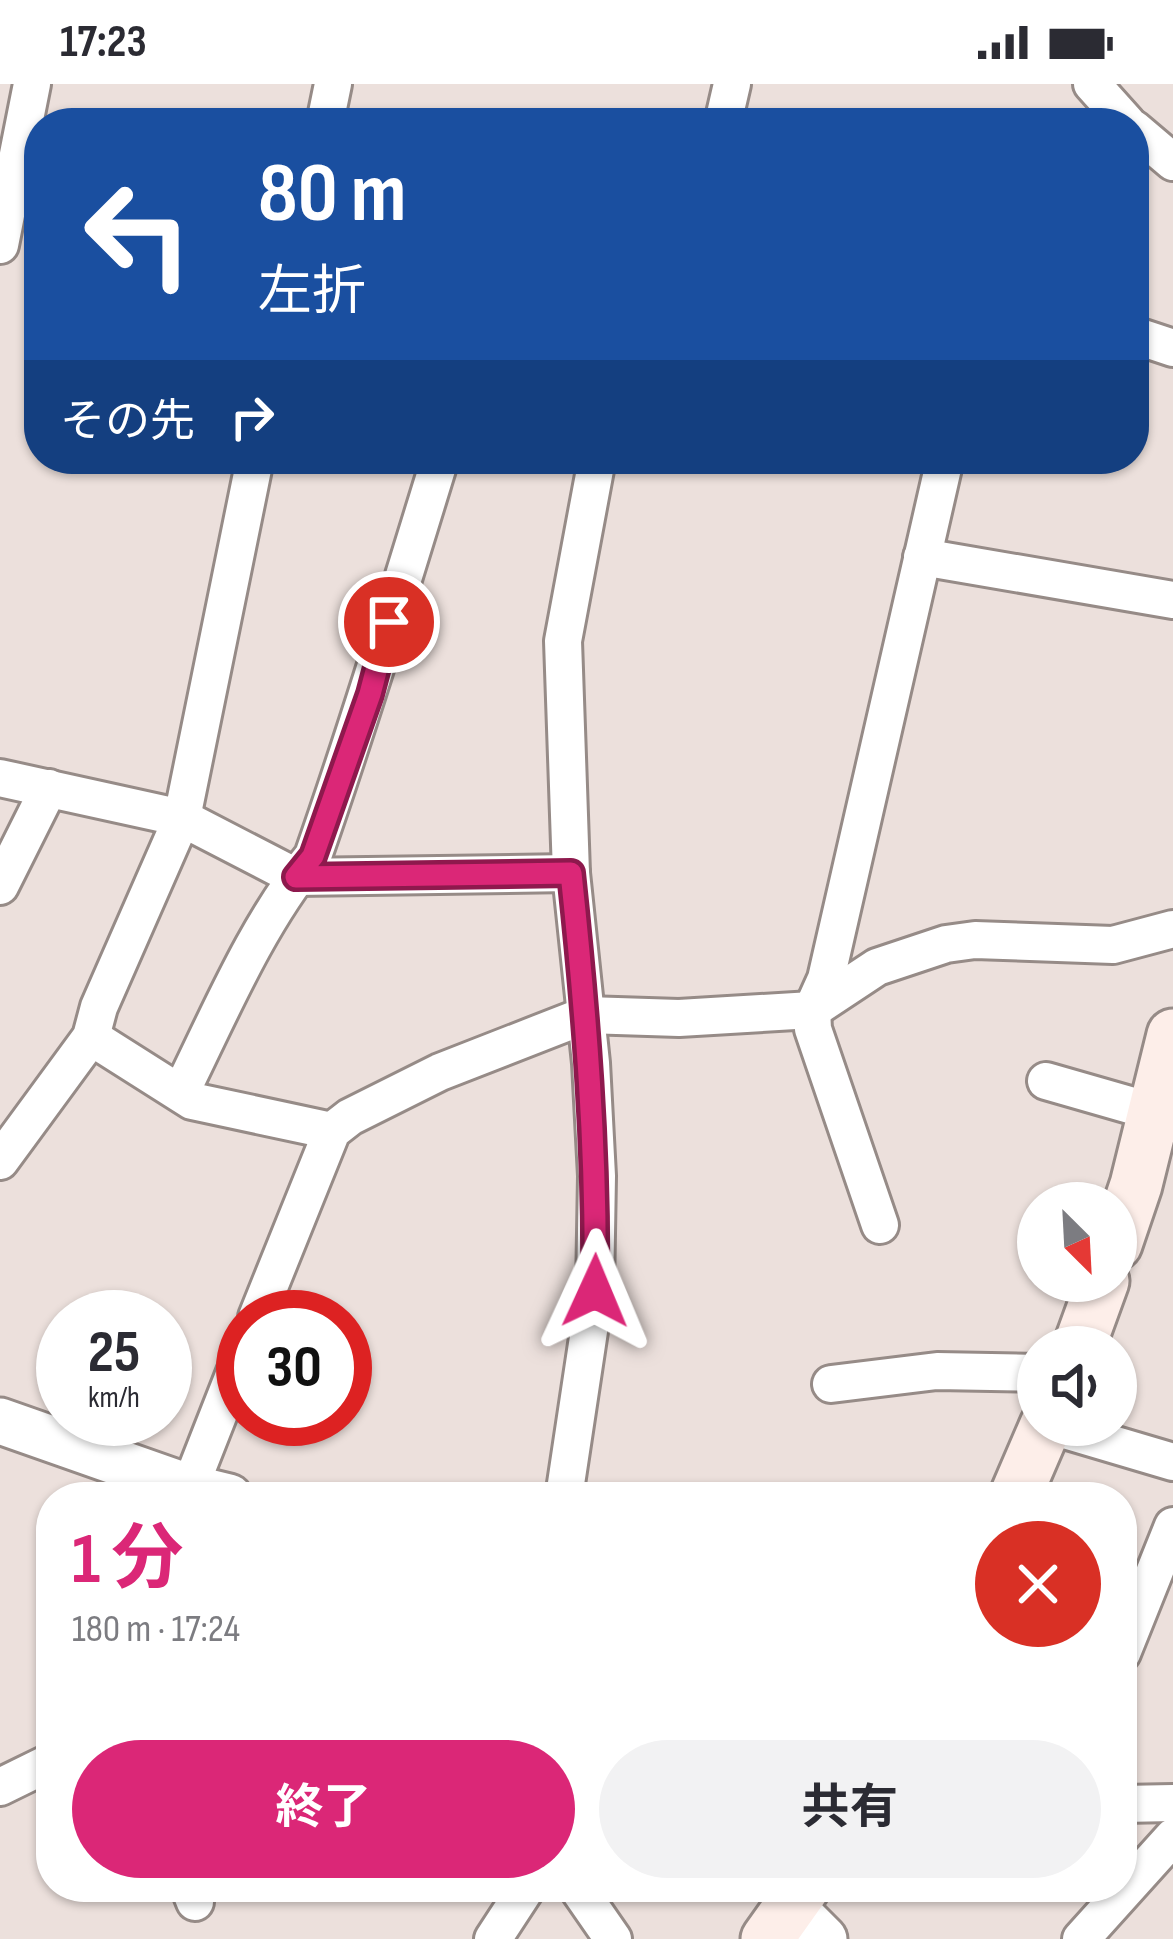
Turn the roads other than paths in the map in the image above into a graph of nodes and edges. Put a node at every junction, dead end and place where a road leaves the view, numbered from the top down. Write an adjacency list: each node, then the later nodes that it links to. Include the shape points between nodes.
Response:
1 (24, 140): 4 (street)
2 (1149, 143): 3 (street)
3 (1173, 162)
4 (16, 197): 5 (street)
5 (0, 245)
6 (252, 474): 14 (street)
7 (435, 474): 16 (street, via 370,694 313,856)
8 (594, 474): 15 (street, via 563,641)
9 (941, 474): 10 (street)
10 (922, 557): 11 (street); 19 (street, via 826,979)
11 (1173, 600)
12 (0, 778): 13 (street)
13 (50, 788): 14 (street); 17 (street)
14 (182, 818): 16 (street); 22 (street)
15 (571, 873): 16 (street); 20 (street)
16 (296, 877): 24 (street)
17 (0, 886)
18 (1173, 929): 19 (street, via 1113,945 946,944 877,967)
19 (812, 1010): 20 (street); 29 (street)
20 (586, 1015): 26 (street, via 440,1072); 40 (street, via 595,1291)
21 (1173, 1035): 25 (main road)
22 (91, 1036): 24 (street); 27 (street)
23 (1046, 1081): 25 (street)
24 (181, 1092): 26 (street)
25 (1154, 1112): 28 (main road)
26 (332, 1131): 30 (street)
27 (0, 1161)
28 (1137, 1182)
29 (880, 1226)
30 (268, 1290)
31 (1017, 1373): 32 (street, via 937,1371)
32 (831, 1384)
33 (0, 1421): 38 (street)
34 (216, 1443): 39 (street)
35 (1038, 1446): 41 (main road)
36 (1119, 1446): 37 (street)
37 (1173, 1462)
38 (168, 1482)
39 (205, 1482)
40 (566, 1482)
41 (1022, 1482)
42 (1173, 1526): 43 (street)
43 (1137, 1616)
44 (36, 1769): 45 (street)
45 (0, 1787)
46 (1173, 1803): 47 (street)
47 (1137, 1804)
48 (1173, 1837): 49 (street)
49 (1137, 1877)
50 (517, 1902): 53 (street)
51 (588, 1902): 54 (street)
52 (1115, 1902): 55 (street)
53 (493, 1939)
54 (613, 1939)
55 (1082, 1939)

